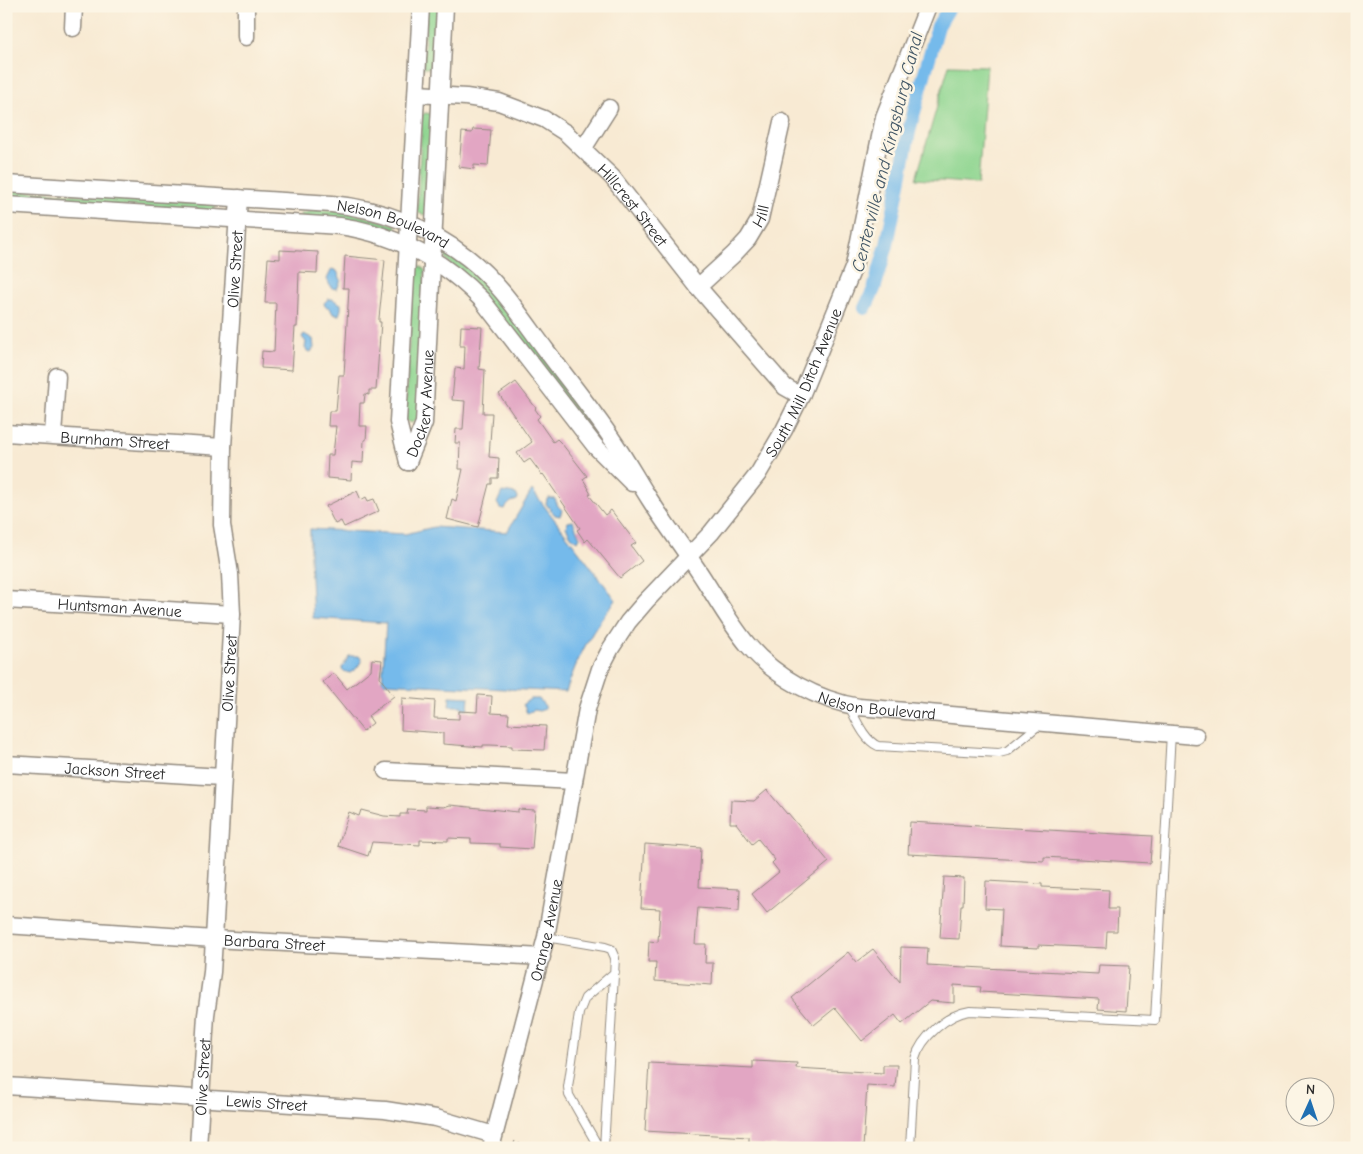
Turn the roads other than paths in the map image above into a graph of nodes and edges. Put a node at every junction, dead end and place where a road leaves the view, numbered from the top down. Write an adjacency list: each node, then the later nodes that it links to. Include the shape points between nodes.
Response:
1 (74, 6): 6 (street)
2 (246, 6): 7 (street)
3 (422, 6): 8 (street, Dockery Avenue)
4 (445, 6): 9 (street, Dockery Avenue)
5 (928, 6): 23 (street, South Mill Ditch Avenue, via 884,117 854,266)
6 (73, 28)
7 (246, 37)
8 (417, 94): 9 (street, Hillcrest Street); 17 (street, Dockery Avenue)
9 (441, 95): 12 (street, Hillcrest Street, via 499,102 530,112 566,133); 18 (street, Dockery Avenue)
10 (609, 108): 12 (street)
11 (782, 122): 21 (street, Hill, via 760,219 743,244)
12 (583, 149): 21 (street, Hillcrest Street, via 612,176)
13 (6, 184): 14 (street, Nelson Boulevard)
14 (239, 198): 16 (street, Olive Street); 17 (street, Nelson Boulevard, via 345,205)
15 (6, 205): 16 (street, Nelson Boulevard)
16 (238, 219): 19 (street, Nelson Boulevard, via 351,228); 26 (street, Olive Street)
17 (409, 222): 18 (street, Nelson Boulevard); 19 (street, Dockery Avenue)
18 (434, 235): 20 (street, Dockery Avenue); 27 (street, Nelson Boulevard, via 467,258 498,286 612,439)
19 (407, 245): 20 (street, Nelson Boulevard); 20 (street, Dockery Avenue, via 398,422 408,462 424,423)
20 (433, 259): 27 (street, Nelson Boulevard, via 482,300 595,446)
21 (698, 287): 23 (street, Hillcrest Street, via 785,387)
22 (57, 376): 25 (street)
23 (801, 396): 28 (street, South Mill Ditch Avenue, via 758,474)
24 (6, 433): 25 (street, Burnham Street)
25 (53, 436): 26 (street, Burnham Street)
26 (223, 447): 30 (street, Olive Street, via 222,525)
27 (652, 502): 28 (street, Nelson Boulevard)
28 (690, 557): 31 (street, Nelson Boulevard, via 735,629 761,659 800,686); 32 (street, South Mill Ditch Avenue, via 646,601 619,634 600,669)
29 (6, 600): 30 (street, Huntsman Avenue)
30 (232, 614): 38 (street, Olive Street)
31 (849, 705): 33 (street, Nelson Boulevard); 33 (lane, via 871,742 878,746 1000,753)
32 (587, 710): 39 (street, Orange Avenue)
33 (1040, 724): 34 (street, Nelson Boulevard)
34 (1171, 733): 35 (street, Nelson Boulevard); 51 (lane, via 1155,1020 970,1011 955,1015 926,1038 917,1051)
35 (1196, 736)
36 (6, 764): 38 (street, Jackson Street)
37 (386, 771): 39 (street)
38 (222, 777): 42 (street, Olive Street)
39 (574, 781): 41 (street, Orange Avenue)
40 (6, 926): 42 (street, Barbara Street)
41 (546, 937): 43 (street, Orange Avenue); 44 (lane, via 605,947 613,953)
42 (214, 939): 43 (street, Barbara Street); 46 (street, Olive Street)
43 (542, 957): 47 (street, Orange Avenue)
44 (615, 972): 49 (lane, via 585,998 579,1013 568,1087 568,1095); 50 (lane)
45 (6, 1086): 46 (street, Lewis Street)
46 (201, 1098): 47 (street, Lewis Street, via 405,1112 453,1123); 48 (street, Olive Street)
47 (492, 1142)
48 (198, 1148)
49 (599, 1148)
50 (604, 1148)
51 (910, 1148)

